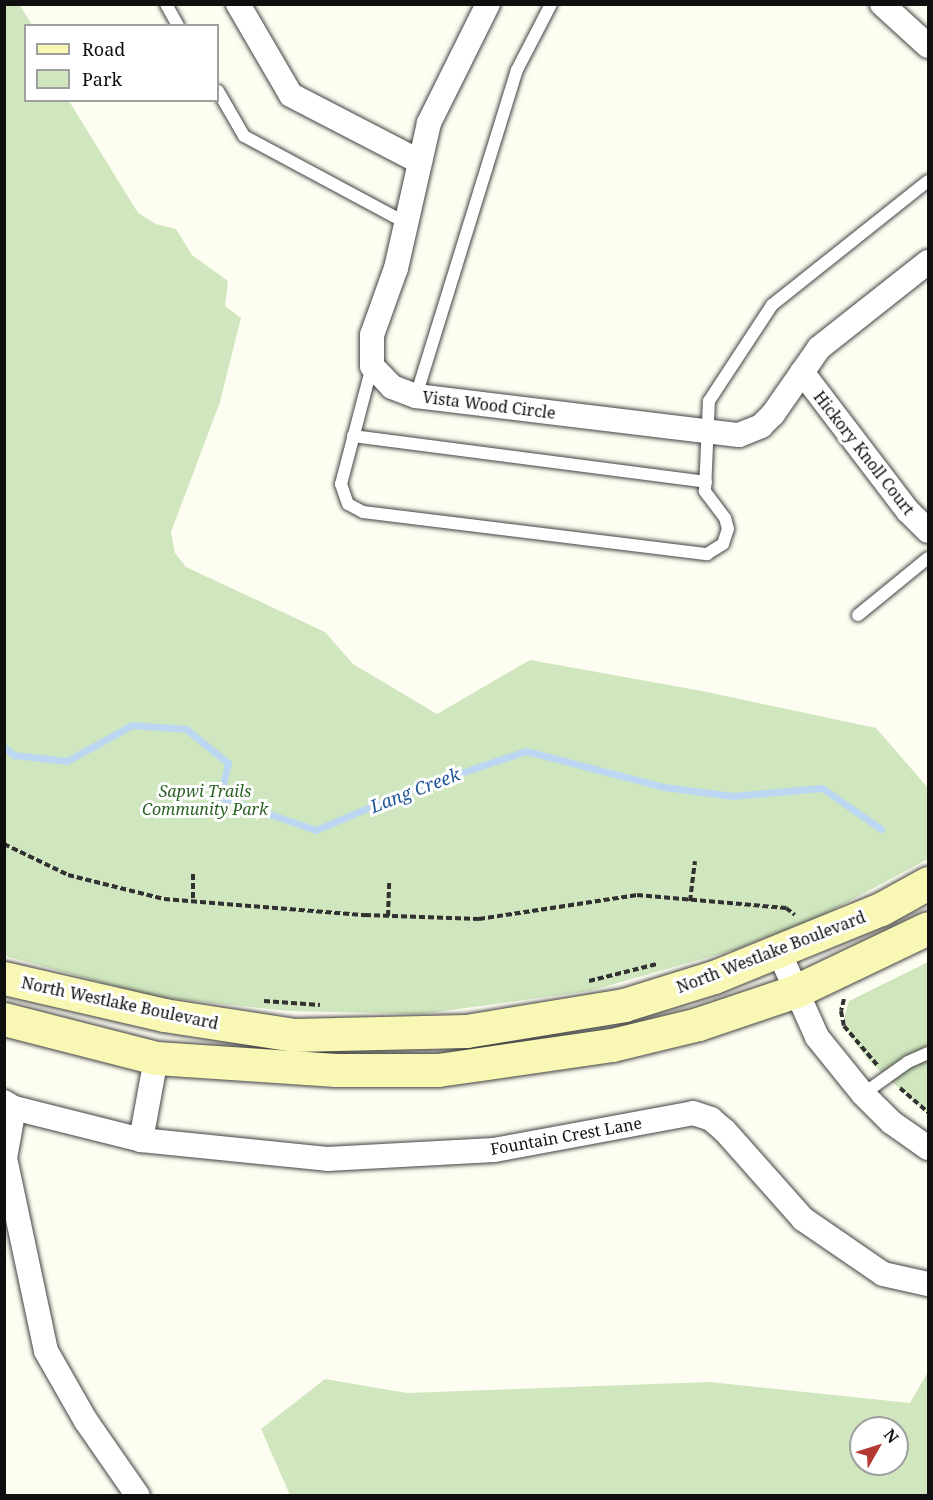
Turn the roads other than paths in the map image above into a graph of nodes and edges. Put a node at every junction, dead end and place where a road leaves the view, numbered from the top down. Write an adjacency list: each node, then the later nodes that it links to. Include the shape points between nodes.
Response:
1 (166, 4): 6 (lane)
2 (238, 4): 9 (street, via 291,95)
3 (488, 4): 9 (street, via 440,95)
4 (551, 4): 15 (lane, via 517,70)
5 (882, 4): 7 (street)
6 (177, 24)
7 (928, 46)
8 (219, 93): 11 (lane, via 244,136)
9 (420, 162): 11 (street)
10 (928, 182): 16 (lane, via 772,305 709,401)
11 (406, 223): 13 (street, via 396,268 372,335)
12 (924, 275): 14 (street, Vista Wood Circle, via 819,348)
13 (372, 366): 15 (street, Vista Wood Circle, via 392,387); 17 (lane)
14 (802, 372): 16 (street, Vista Wood Circle, via 761,426 739,435); 19 (street, Hickory Knoll Court, via 908,512)
15 (416, 396): 16 (street, Vista Wood Circle)
16 (708, 431): 18 (lane)
17 (353, 436): 18 (lane); 18 (lane, via 341,484 342,496 363,512 707,554 723,544 728,529 725,518 705,491)
18 (706, 482)
19 (928, 531)
20 (928, 558): 21 (lane)
21 (858, 615)
22 (928, 883): 24 (main road, North Westlake Boulevard, via 881,909)
23 (928, 928): 26 (main road)
24 (779, 952): 25 (main road, North Westlake Boulevard, via 624,1005 525,1024 377,1036 294,1035 211,1023); 26 (street)
25 (4, 978)
26 (796, 991): 29 (main road, via 765,1004 612,1045 438,1070 312,1069); 30 (street, via 818,1037)
27 (4, 1019): 29 (main road)
28 (928, 1053): 30 (lane)
29 (156, 1058): 32 (street)
30 (863, 1094): 33 (street, via 891,1122)
31 (9, 1105): 32 (street, Fountain Crest Lane); 35 (street, via 5,1158 46,1351 86,1421)
32 (141, 1140): 34 (street, Fountain Crest Lane, via 339,1158 494,1150 693,1113 711,1119 725,1131 803,1219 883,1274)
33 (928, 1148)
34 (928, 1284)
35 (138, 1496)

